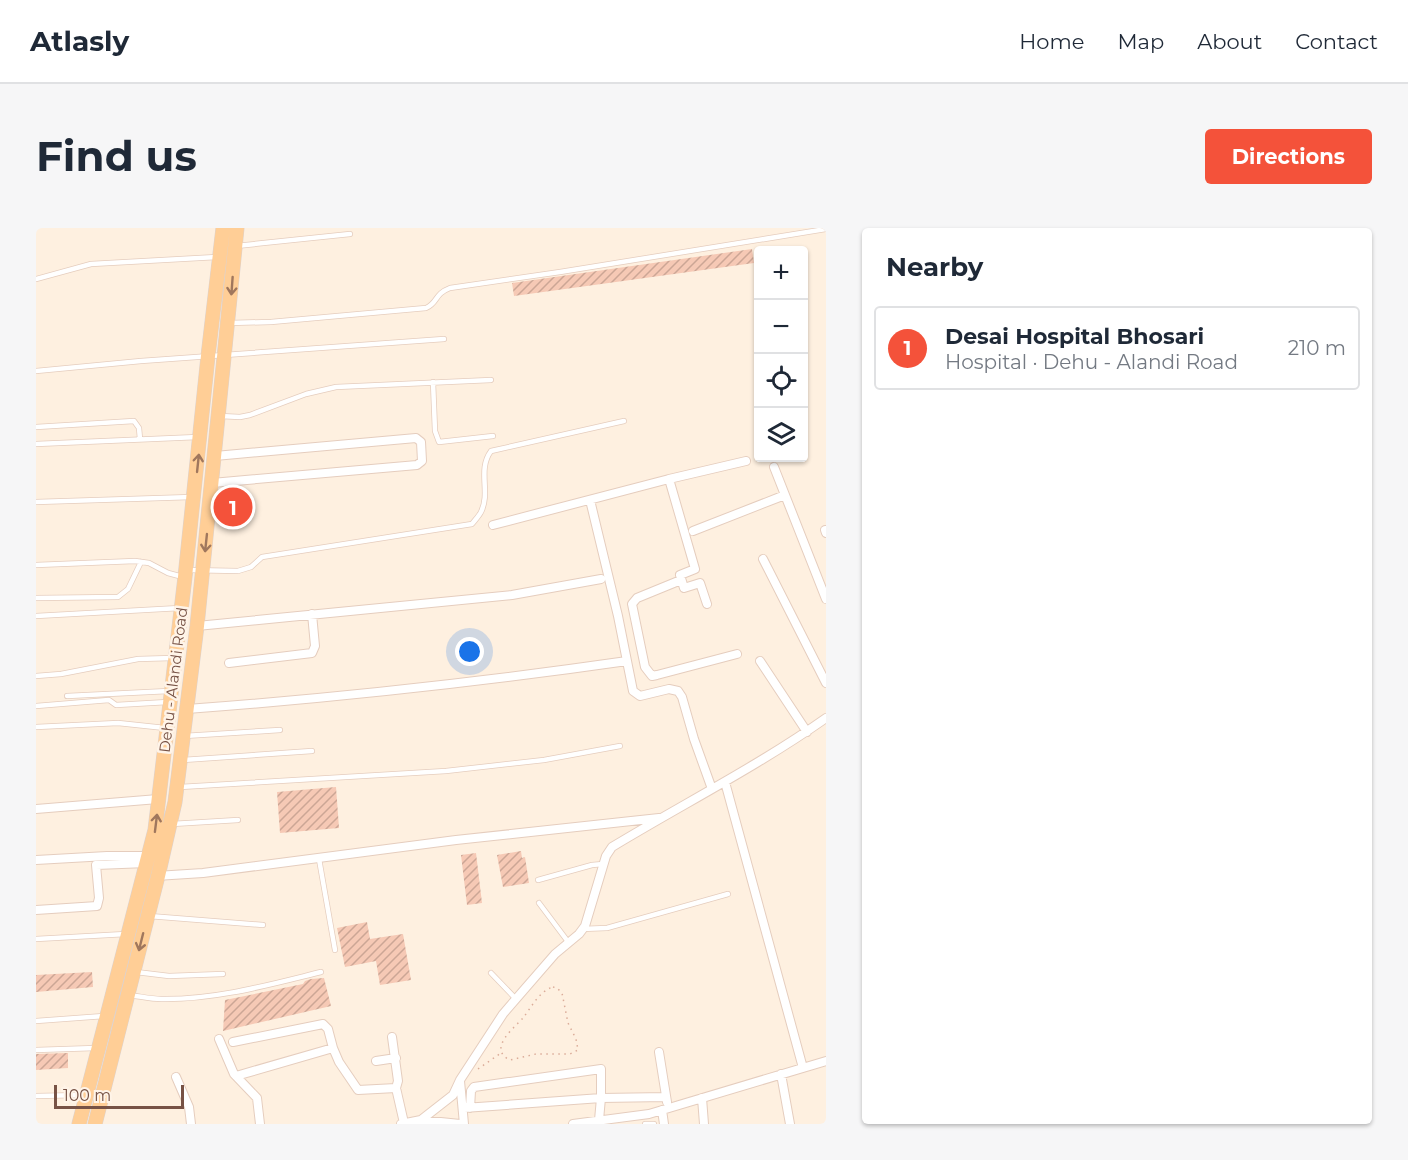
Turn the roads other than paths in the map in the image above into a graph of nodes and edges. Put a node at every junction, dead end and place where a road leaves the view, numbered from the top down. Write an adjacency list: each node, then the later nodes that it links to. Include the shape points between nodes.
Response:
1 (224, 228): 6 (main road, Dehu - Alandi Road)
2 (237, 228): 5 (main road, Dehu - Alandi Road)
3 (826, 229): 8 (lane, via 450,288 426,308)
4 (350, 234): 5 (lane)
5 (235, 246): 8 (main road, Dehu - Alandi Road, one-way to 8)
6 (220, 256): 7 (lane, via 91,264); 11 (main road, Dehu - Alandi Road)
7 (36, 279)
8 (229, 323): 10 (main road, Dehu - Alandi Road)
9 (444, 339): 10 (lane)
10 (225, 355): 11 (lane); 15 (main road, Dehu - Alandi Road)
11 (208, 356): 12 (lane); 19 (main road, Dehu - Alandi Road)
12 (36, 371)
13 (491, 380): 14 (lane)
14 (433, 382): 15 (lane, via 329,388 250,415); 18 (lane, via 439,442)
15 (219, 416): 22 (main road, Dehu - Alandi Road)
16 (624, 421): 36 (lane, via 491,451 485,459 481,513 472,524 262,557 251,567 238,571)
17 (36, 428): 20 (lane, via 134,422)
18 (494, 436)
19 (201, 437): 20 (lane); 28 (main road, Dehu - Alandi Road, one-way to 19)
20 (140, 440): 21 (lane)
21 (36, 444)
22 (215, 456): 26 (main road, Dehu - Alandi Road); 26 (street, via 416,438 421,442 422,461 417,465)
23 (746, 461): 25 (street)
24 (774, 467): 27 (street)
25 (669, 479): 29 (street); 39 (street, via 695,569 680,575)
26 (212, 483): 36 (main road, Dehu - Alandi Road, one-way to 36)
27 (785, 495): 32 (street); 41 (street)
28 (194, 497): 30 (lane); 37 (main road, Dehu - Alandi Road)
29 (590, 500): 31 (street); 49 (street)
30 (36, 502)
31 (493, 525)
32 (693, 531)
33 (763, 559): 53 (street)
34 (141, 562): 35 (lane); 37 (lane, via 175,575); 40 (lane, via 128,590 118,597)
35 (36, 565)
36 (203, 572): 37 (lane); 46 (main road, Dehu - Alandi Road)
37 (186, 573): 43 (main road, Dehu - Alandi Road)
38 (601, 579): 44 (street, via 512,595)
39 (681, 580): 42 (street, via 684,588 700,582); 47 (street, via 632,604 648,673 657,675)
40 (36, 598)
41 (826, 598)
42 (707, 604)
43 (182, 608): 45 (lane); 48 (main road, Dehu - Alandi Road)
44 (312, 614): 46 (street); 51 (street, via 312,653)
45 (36, 616)
46 (197, 626): 57 (main road, Dehu - Alandi Road)
47 (737, 654)
48 (176, 658): 52 (lane, via 138,659); 55 (main road, Dehu - Alandi Road)
49 (627, 661): 57 (street, via 487,681); 69 (street, via 636,694 673,689 682,697)
50 (759, 661): 62 (street)
51 (230, 663)
52 (36, 676)
53 (826, 683)
54 (67, 696): 55 (lane)
55 (171, 696): 56 (lane, via 116,705 109,700); 60 (main road, Dehu - Alandi Road)
56 (36, 706)
57 (187, 710): 63 (main road, Dehu - Alandi Road)
58 (826, 718): 62 (street)
59 (36, 727): 60 (lane, via 118,723)
60 (167, 728): 70 (main road, Dehu - Alandi Road)
61 (280, 730): 63 (lane)
62 (807, 732): 67 (street)
63 (184, 736): 66 (main road, Dehu - Alandi Road)
64 (620, 746): 68 (lane, via 446,771)
65 (312, 751): 66 (lane)
66 (180, 760): 68 (main road, Dehu - Alandi Road)
67 (724, 782): 69 (street); 109 (street)
68 (177, 787): 74 (main road, Dehu - Alandi Road)
69 (712, 789): 72 (street)
70 (158, 799): 71 (street); 77 (main road, Dehu - Alandi Road, one-way to 70)
71 (36, 809)
72 (665, 817): 75 (street); 78 (street, via 612,847)
73 (238, 820): 74 (lane)
74 (171, 824): 79 (main road, Dehu - Alandi Road)
75 (319, 859): 79 (street); 90 (lane)
76 (36, 860): 77 (street, via 107,856)
77 (147, 864): 79 (street); 83 (street, via 96,865 97,906); 87 (main road, Dehu - Alandi Road)
78 (603, 864): 80 (lane); 86 (street)
79 (158, 876): 84 (main road, Dehu - Alandi Road)
80 (538, 880)
81 (728, 894): 86 (lane, via 607,928)
82 (539, 903): 89 (lane)
83 (36, 910)
84 (148, 916): 85 (lane); 91 (main road, Dehu - Alandi Road, one-way to 91)
85 (263, 925)
86 (582, 929): 89 (street)
87 (128, 934): 88 (lane); 97 (main road, Dehu - Alandi Road)
88 (36, 939)
89 (569, 943): 96 (street)
90 (336, 950)
91 (134, 972): 94 (lane, via 169,976); 95 (main road, Dehu - Alandi Road)
92 (321, 972): 95 (lane, via 209,997 159,999)
93 (490, 973): 96 (lane)
94 (223, 974)
95 (128, 995): 127 (main road, Dehu - Alandi Road)
96 (516, 999): 113 (street)
97 (107, 1016): 98 (lane); 102 (main road, Dehu - Alandi Road)
98 (36, 1020)
99 (392, 1037): 106 (street)
100 (219, 1039): 111 (street)
101 (233, 1042): 103 (street, via 323,1024)
102 (99, 1048): 104 (lane); 115 (main road, Dehu - Alandi Road)
103 (333, 1048): 111 (street); 114 (street, via 358,1090)
104 (36, 1050)
105 (659, 1052): 117 (street)
106 (396, 1058): 107 (street); 114 (street)
107 (376, 1061)
108 (826, 1061): 109 (street)
109 (803, 1068): 110 (street)
110 (781, 1074): 119 (street); 136 (street)
111 (236, 1076): 129 (street, via 257,1098)
112 (176, 1077): 128 (street, via 189,1107)
113 (460, 1080): 120 (street); 122 (street, via 453,1095)
114 (396, 1088): 125 (street)
115 (86, 1095): 116 (lane); 126 (main road, Dehu - Alandi Road)
116 (36, 1096)
117 (666, 1097): 118 (street); 121 (street)
118 (601, 1098): 120 (street); 120 (street, via 601,1070 474,1087); 124 (street)
119 (702, 1098): 121 (street); 135 (street)
120 (467, 1108): 130 (street)
121 (665, 1110): 123 (street); 134 (street)
122 (421, 1120): 125 (street); 130 (street)
123 (629, 1120): 124 (street)
124 (599, 1122): 131 (street)
125 (402, 1123)
126 (79, 1124)
127 (94, 1124)
128 (191, 1124)
129 (260, 1124)
130 (462, 1124)
131 (573, 1124)
132 (645, 1124): 133 (lane)
133 (654, 1124)
134 (664, 1124)
135 (704, 1124)
136 (790, 1124)

